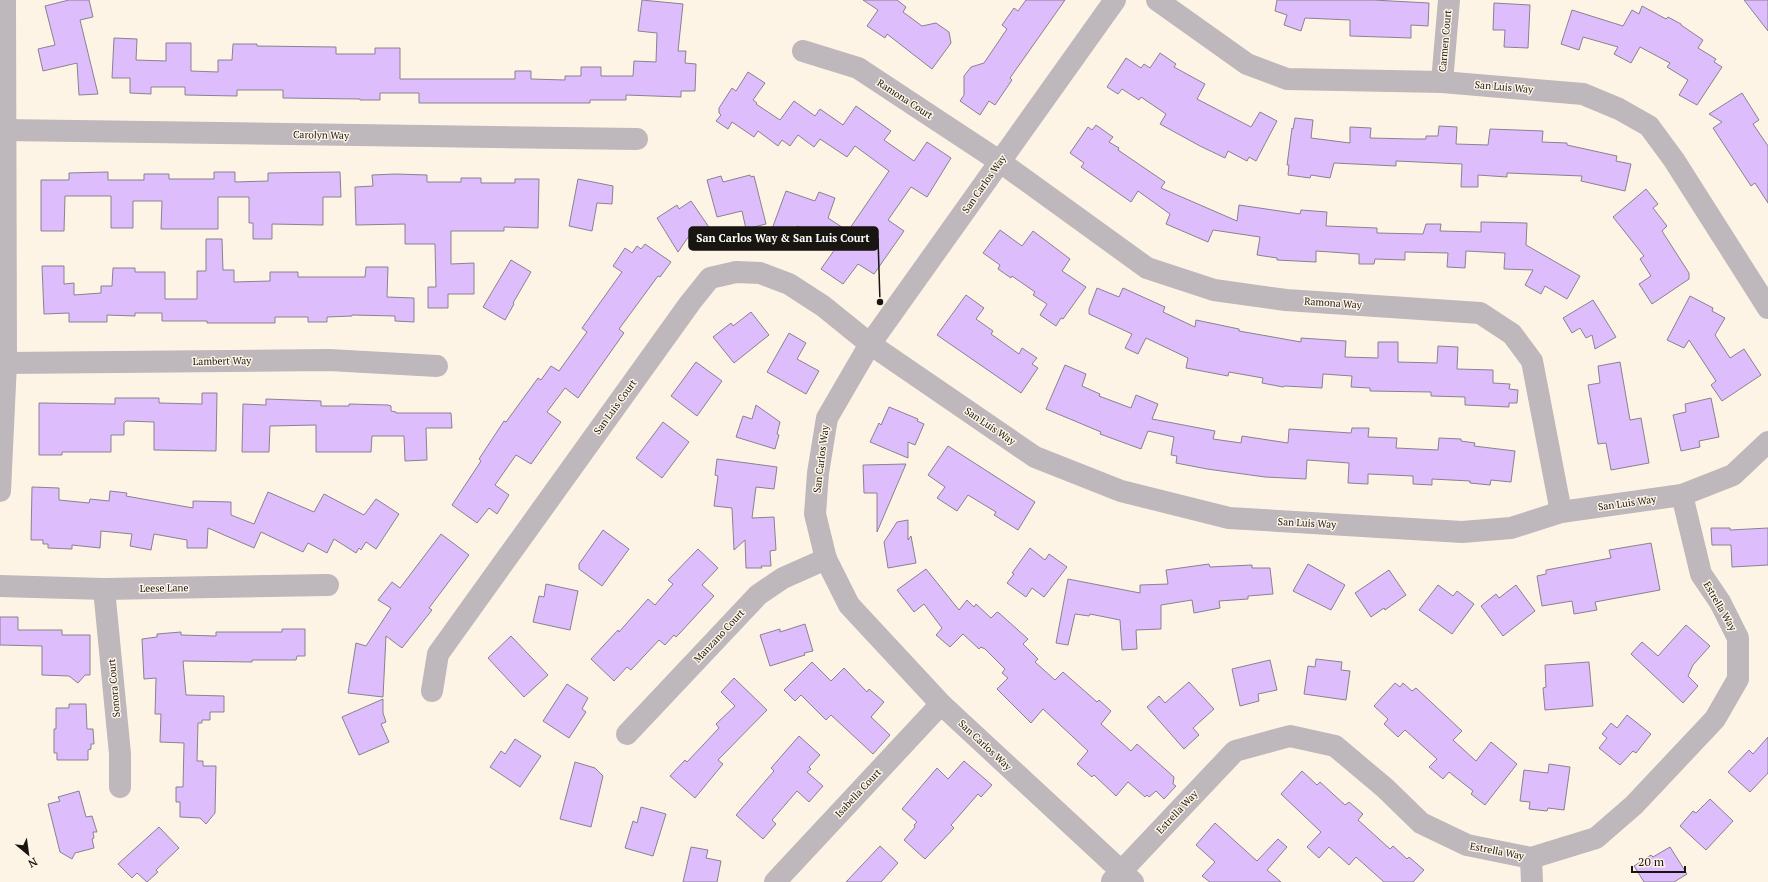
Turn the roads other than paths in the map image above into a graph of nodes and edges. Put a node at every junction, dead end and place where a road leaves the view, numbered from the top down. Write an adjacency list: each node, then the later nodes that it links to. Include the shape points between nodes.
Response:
1 (5, 0): 7 (street)
2 (1115, 0): 9 (street, San Carlos Way)
3 (1158, 0): 6 (street, San Luis Way, via 1247,64 1287,79)
4 (1449, 0): 6 (street, Carmen Court)
5 (803, 51): 9 (street, Ramona Court, via 858,68)
6 (1442, 82): 10 (street, San Luis Way, via 1583,94 1649,126 1674,160)
7 (4, 130): 8 (street, Carolyn Way); 12 (street)
8 (637, 139)
9 (999, 161): 11 (street, San Carlos Way); 17 (street, Ramona Way, via 1147,268 1214,290 1286,300 1480,313 1512,334 1532,361)
10 (1768, 308)
11 (870, 344): 17 (street, San Luis Way, via 1035,457 1120,492 1229,518 1462,532 1511,528); 18 (street, San Carlos Way, via 827,418 818,472 815,514); 22 (street, San Luis Court, via 823,306 789,284 760,273 736,272 710,278 685,309 438,654)
12 (6, 363): 13 (street, Lambert Way, via 329,360); 15 (street)
13 (437, 366)
14 (1768, 442): 16 (street, San Luis Way, via 1733,475)
15 (0, 491)
16 (1682, 496): 17 (street, San Luis Way); 26 (street, Estrella Way, via 1701,574 1720,602 1738,638 1738,679 1715,719 1634,805 1596,838)
17 (1561, 512)
18 (826, 559): 23 (street, San Carlos Way, via 849,605); 24 (street, Manzano Court, via 784,578 758,595)
19 (328, 585): 21 (street, Leese Lane)
20 (0, 586): 21 (street, Leese Lane)
21 (104, 589): 25 (street, Sonora Court, via 120,754)
22 (432, 691)
23 (941, 704): 27 (street, San Carlos Way); 28 (street, Isabella Court)
24 (627, 734)
25 (120, 787)
26 (1531, 858): 27 (street, Estrella Way, via 1467,845 1421,823 1385,788 1335,746 1290,736 1235,751); 29 (street)
27 (1122, 878)
28 (775, 882)
29 (1532, 882)

